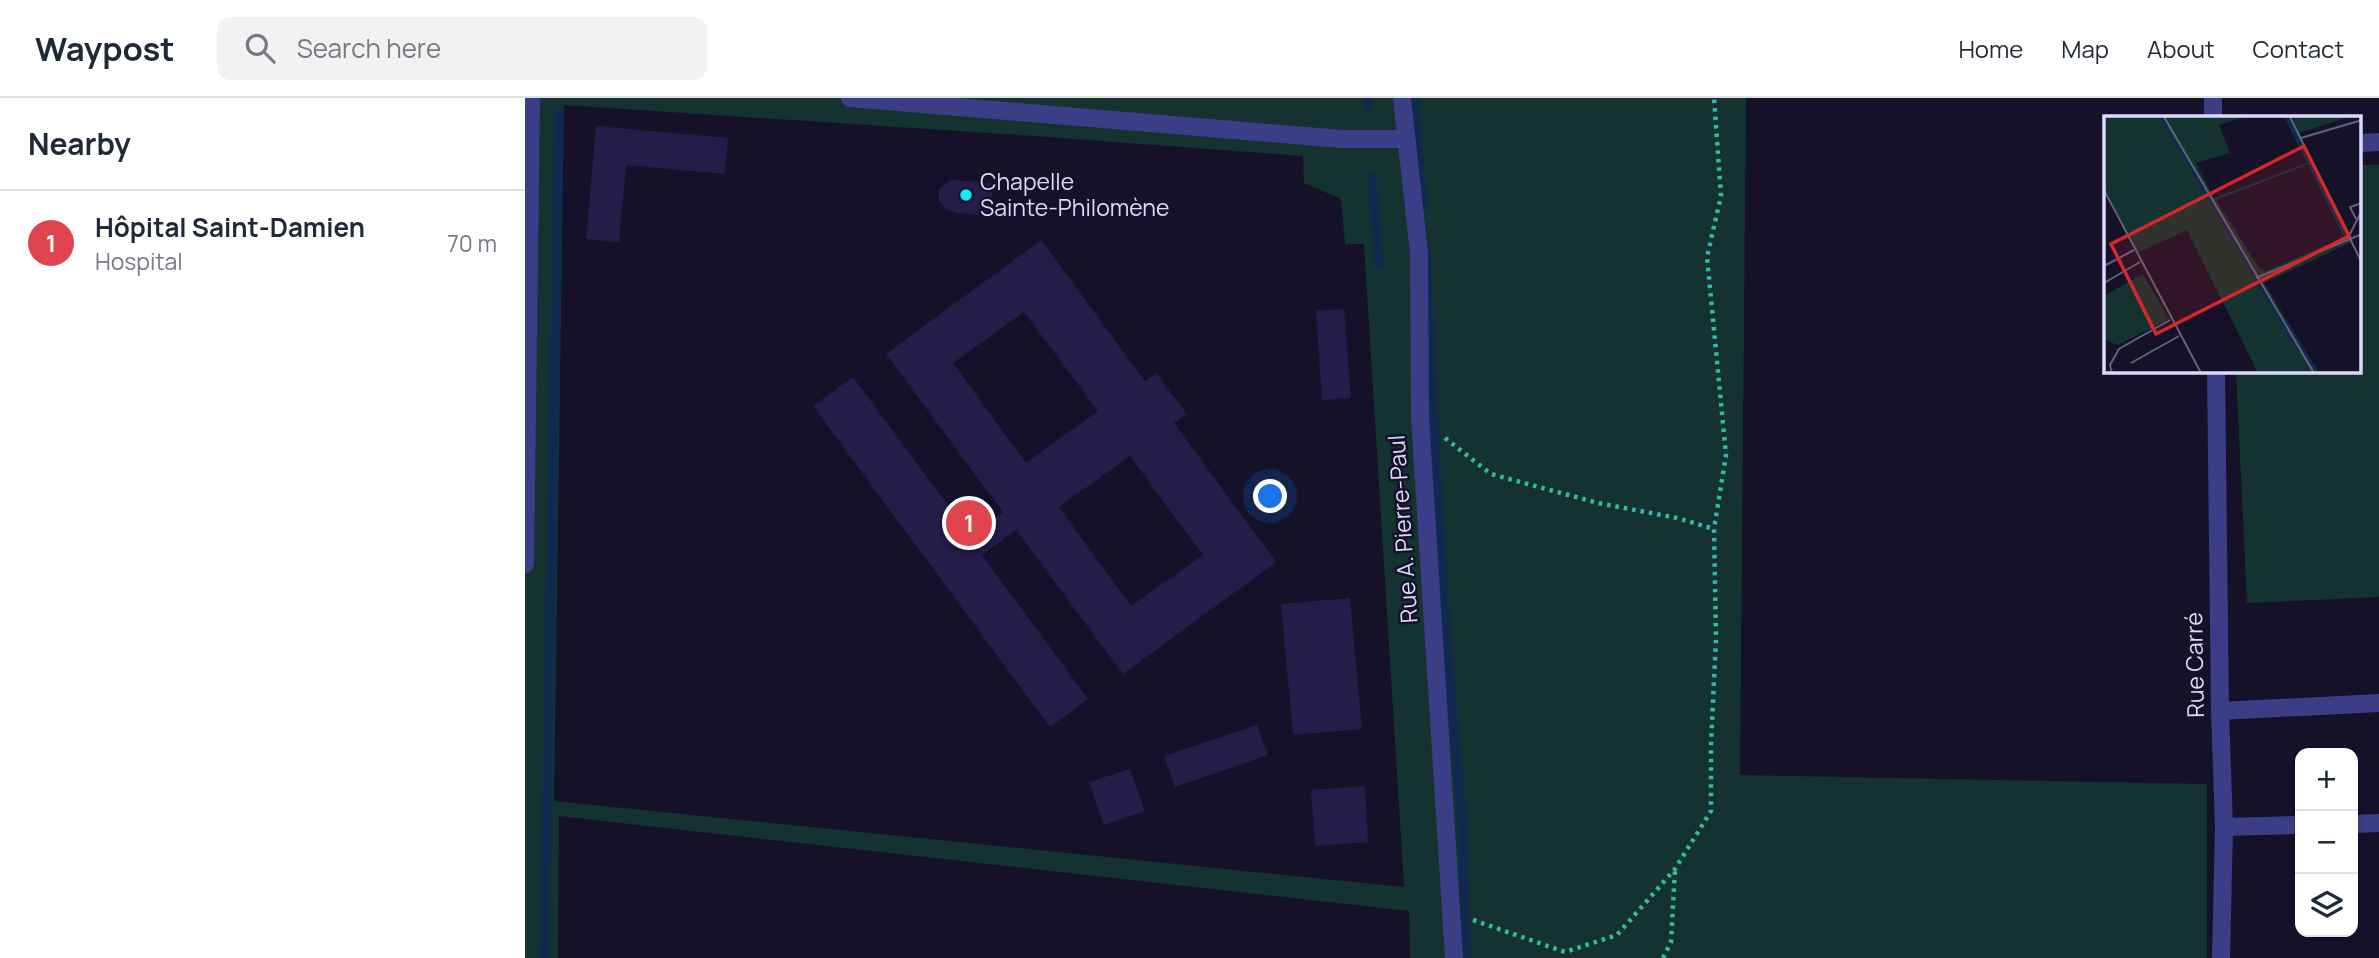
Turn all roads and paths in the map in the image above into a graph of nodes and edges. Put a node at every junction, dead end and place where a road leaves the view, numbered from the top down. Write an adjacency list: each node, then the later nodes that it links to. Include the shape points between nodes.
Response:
1 (531, 98): 13 (street)
2 (851, 98): 7 (street, via 1342,139)
3 (1402, 98): 7 (street, Rue A. Pierre-Paul)
4 (1714, 98): 12 (path, via 1721,196 1707,257 1726,455)
5 (2213, 98): 6 (street)
6 (2213, 116)
7 (1405, 139): 11 (street, Rue A. Pierre-Paul, via 1419,253)
8 (2379, 142): 9 (street)
9 (2361, 143)
10 (2216, 373): 15 (street, Rue Carré)
11 (1420, 417): 12 (path, via 1491,474); 21 (street, Rue A. Pierre-Paul)
12 (1714, 529): 20 (path, via 1711,811)
13 (525, 564)
14 (2379, 703): 15 (street)
15 (2220, 711): 19 (street, Rue Carré)
16 (2379, 823): 17 (street)
17 (2358, 824)
18 (2295, 825): 19 (street)
19 (2224, 827): 24 (street, Rue Carré)
20 (1675, 869): 21 (path, via 1617,935 1565,952); 23 (path, via 1671,942)
21 (1452, 912): 22 (street, Rue A. Pierre-Paul)
22 (1454, 958)
23 (1663, 958)
24 (2221, 958)

